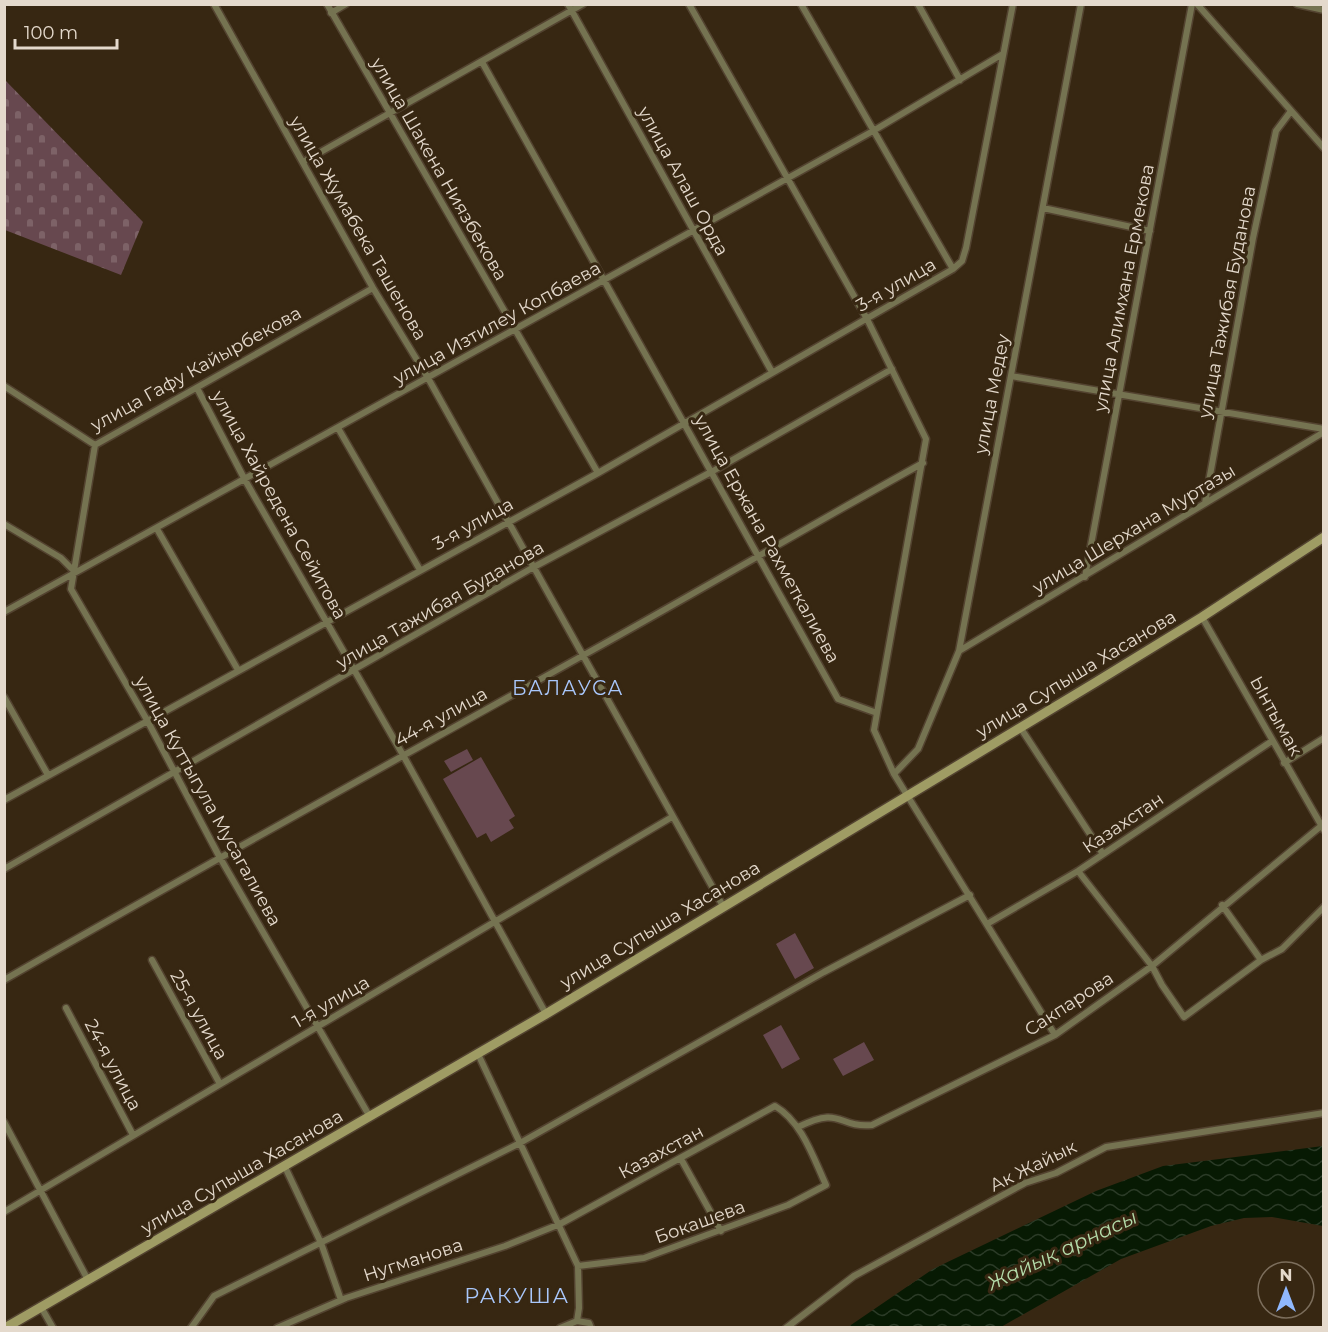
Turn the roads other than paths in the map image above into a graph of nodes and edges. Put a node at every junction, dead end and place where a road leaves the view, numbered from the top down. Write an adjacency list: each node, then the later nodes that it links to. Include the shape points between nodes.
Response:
1 (214, 4): 23 (street, улица Жумабека Ташенова)
2 (327, 4): 15 (street, улица Шакена Ниязбекова)
3 (346, 4): 15 (street)
4 (583, 4): 13 (street)
5 (689, 4): 24 (street)
6 (801, 4): 21 (street)
7 (918, 4): 18 (street)
8 (1012, 4): 16 (street)
9 (1081, 4): 25 (street, улица Медеу)
10 (1192, 4): 27 (street, улица Алимхана Ермекова)
11 (1197, 4): 19 (street)
12 (1297, 4): 14 (street)
13 (570, 8): 17 (street); 26 (street, улица Алаш Орда)
14 (1323, 10)
15 (331, 13): 20 (street, улица Шакена Ниязбекова)
16 (1001, 55): 18 (street, улица Изтилеу Копбаева); 28 (street, via 966,248 962,261)
17 (482, 62): 20 (street); 29 (street, улица Ержана Рахметкалиева)
18 (960, 80): 21 (street, улица Изтилеу Копбаева)
19 (1291, 111): 22 (street); 40 (street, улица Тажибая Буданова, via 1276,130)
20 (390, 114): 23 (street); 32 (street, улица Шакена Ниязбекова)
21 (873, 130): 24 (street, улица Изтилеу Копбаева); 28 (street)
22 (1323, 148)
23 (303, 162): 30 (street, улица Жумабека Ташенова)
24 (788, 177): 26 (street, улица Изтилеу Копбаева); 31 (street)
25 (1043, 207): 27 (street); 35 (street, улица Медеу)
26 (692, 230): 29 (street, улица Изтилеу Копбаева); 34 (street, улица Алаш Орда)
27 (1150, 231): 39 (street, улица Алимхана Ермекова)
28 (953, 269): 31 (street, 3-я улица)
29 (606, 279): 32 (street, улица Изтилеу Копбаева); 41 (street, улица Ержана Рахметкалиева)
30 (373, 288): 36 (street, улица Жумабека Ташенова); 38 (street, улица Гафу Кайырбекова)
31 (867, 319): 33 (street); 34 (street, 3-я улица)
32 (515, 330): 36 (street, улица Изтилеу Копбаева); 47 (street, улица Шакена Ниязбекова)
33 (892, 369): 45 (street, via 926,439); 46 (street, улица Тажибая Буданова)
34 (772, 372): 41 (street, 3-я улица)
35 (1011, 376): 39 (street); 62 (street, улица Медеу)
36 (428, 378): 42 (street, улица Изтилеу Копбаева); 50 (street, улица Жумабека Ташенова)
37 (4, 386): 44 (street, улица Гафу Кайырбекова)
38 (197, 388): 44 (street, улица Гафу Кайырбекова); 48 (street, улица Хайредена Сейитова)
39 (1119, 397): 40 (street); 58 (street, улица Алимхана Ермекова)
40 (1221, 413): 43 (street); 49 (street, улица Тажибая Буданова)
41 (686, 423): 46 (street, улица Ержана Рахметкалиева); 47 (street, 3-я улица)
42 (339, 428): 48 (street, улица Изтилеу Копбаева); 56 (street)
43 (1323, 430): 49 (street, улица Шерхана Муртазы)
44 (95, 445): 57 (street, улица Куттыгула Мусагалиева)
45 (923, 463): 54 (street, 44-я улица); 67 (street)
46 (713, 471): 54 (street, улица Ержана Рахметкалиева); 55 (street, улица Тажибая Буданова)
47 (598, 473): 50 (street, 3-я улица)
48 (245, 480): 52 (street, улица Изтилеу Копбаева); 61 (street, улица Хайредена Сейитова)
49 (1205, 503): 58 (street, улица Шерхана Муртазы)
50 (507, 522): 55 (street, улица Жумабека Ташенова); 56 (street, 3-я улица)
51 (4, 524): 57 (street, via 61,558)
52 (157, 529): 57 (street, улица Изтилеу Копбаева); 64 (street)
53 (1323, 537): 60 (street, улица Супыша Хасанова)
54 (758, 554): 63 (street, 44-я улица); 67 (street, улица Ержана Рахметкалиева, via 838,699)
55 (532, 568): 63 (street, улица Жумабека Ташенова); 65 (street, улица Тажибая Буданова)
56 (420, 570): 61 (street, 3-я улица)
57 (74, 571): 59 (street, улица Изтилеу Копбаева); 68 (street, улица Куттыгула Мусагалиева, via 71,589)
58 (1084, 577): 62 (street, улица Шерхана Муртазы)
59 (4, 612)
60 (1203, 616): 69 (street, улица Супыша Хасанова); 71 (street, Ынтымак)
61 (327, 621): 64 (street, 3-я улица); 65 (street, улица Хайредена Сейитова)
62 (959, 651): 75 (street, улица Медеу, via 918,748)
63 (584, 655): 72 (street, 44-я улица); 79 (street, улица Жумабека Ташенова)
64 (238, 670): 68 (street, 3-я улица)
65 (355, 671): 72 (street, улица Хайредена Сейитова); 74 (street, улица Тажибая Буданова)
66 (4, 697): 76 (street)
67 (877, 713): 75 (street, via 874,730)
68 (147, 720): 74 (street, улица Куттыгула Мусагалиева); 76 (street, 3-я улица)
69 (1020, 728): 77 (street, улица Супыша Хасанова); 81 (street)
70 (1323, 738): 73 (street)
71 (1272, 741): 73 (street, Ынтымак); 81 (street, Казахстан)
72 (403, 754): 82 (street, 44-я улица); 89 (street, улица Хайредена Сейитова)
73 (1284, 763): 80 (street, Ынтымак)
74 (174, 774): 82 (street, улица Куттыгула Мусагалиева); 83 (street, улица Тажибая Буданова)
75 (894, 774): 77 (street)
76 (48, 775): 78 (street, 3-я улица)
77 (908, 795): 85 (street); 87 (street, улица Супыша Хасанова)
78 (4, 800)
79 (672, 817): 87 (street, улица Жумабека Ташенова); 89 (street, 1-я улица)
80 (1322, 828): 86 (street, Сакпарова)
81 (1103, 854): 84 (street, Казахстан)
82 (219, 856): 94 (street, 44-я улица); 97 (street, улица Куттыгула Мусагалиева)
83 (4, 869)
84 (1078, 871): 90 (street, Казахстан); 93 (street)
85 (970, 895): 90 (street); 106 (street, via 824,972)
86 (1222, 905): 92 (street); 93 (street, Сакпарова)
87 (723, 906): 96 (street, улица Супыша Хасанова)
88 (1323, 907): 92 (street, via 1282,949)
89 (496, 923): 96 (street, улица Хайредена Сейитова); 97 (street, 1-я улица)
90 (987, 924): 98 (street)
91 (152, 960): 100 (street, 25-я улица)
92 (1261, 960): 93 (street, via 1184,1017)
93 (1152, 966): 98 (street, Сакпарова)
94 (4, 980)
95 (66, 1008): 105 (street, 24-я улица)
96 (546, 1014): 99 (street, улица Супыша Хасанова)
97 (319, 1026): 100 (street, 1-я улица); 102 (street, улица Куттыгула Мусагалиева)
98 (1055, 1035): 104 (street, Сакпарова, via 872,1125 863,1126 833,1115)
99 (478, 1054): 102 (street, улица Супыша Хасанова); 106 (street)
100 (220, 1084): 105 (street, 1-я улица)
101 (1323, 1113): 125 (street, Ак Жайык, via 1106,1146 1056,1173 1025,1184 854,1276)
102 (370, 1117): 108 (street, улица Супыша Хасанова)
103 (4, 1122): 109 (street)
104 (798, 1127): 107 (street, Казахстан, via 775,1106); 112 (street, Бокашева, via 826,1185 788,1205)
105 (133, 1136): 109 (street, 1-я улица)
106 (520, 1143): 111 (street); 113 (street)
107 (681, 1159): 111 (street, Казахстан); 112 (street)
108 (285, 1167): 113 (street); 115 (street, улица Супыша Хасанова)
109 (42, 1189): 110 (street, 1-я улица); 115 (street)
110 (4, 1212)
111 (560, 1224): 114 (street); 116 (street, Нугманова)
112 (721, 1231): 114 (street, Бокашева, via 644,1258)
113 (321, 1243): 116 (street); 121 (street, via 214,1296)
114 (578, 1266): 118 (street)
115 (88, 1280): 117 (street, улица Супыша Хасанова)
116 (341, 1300): 122 (street, Нугманова)
117 (41, 1306): 119 (street, улица Супыша Хасанова); 120 (street)
118 (577, 1321): 123 (street); 124 (street, via 589,1323)
119 (5, 1328)
120 (52, 1328)
121 (191, 1328)
122 (277, 1328)
123 (560, 1328)
124 (591, 1328)
125 (786, 1328)

